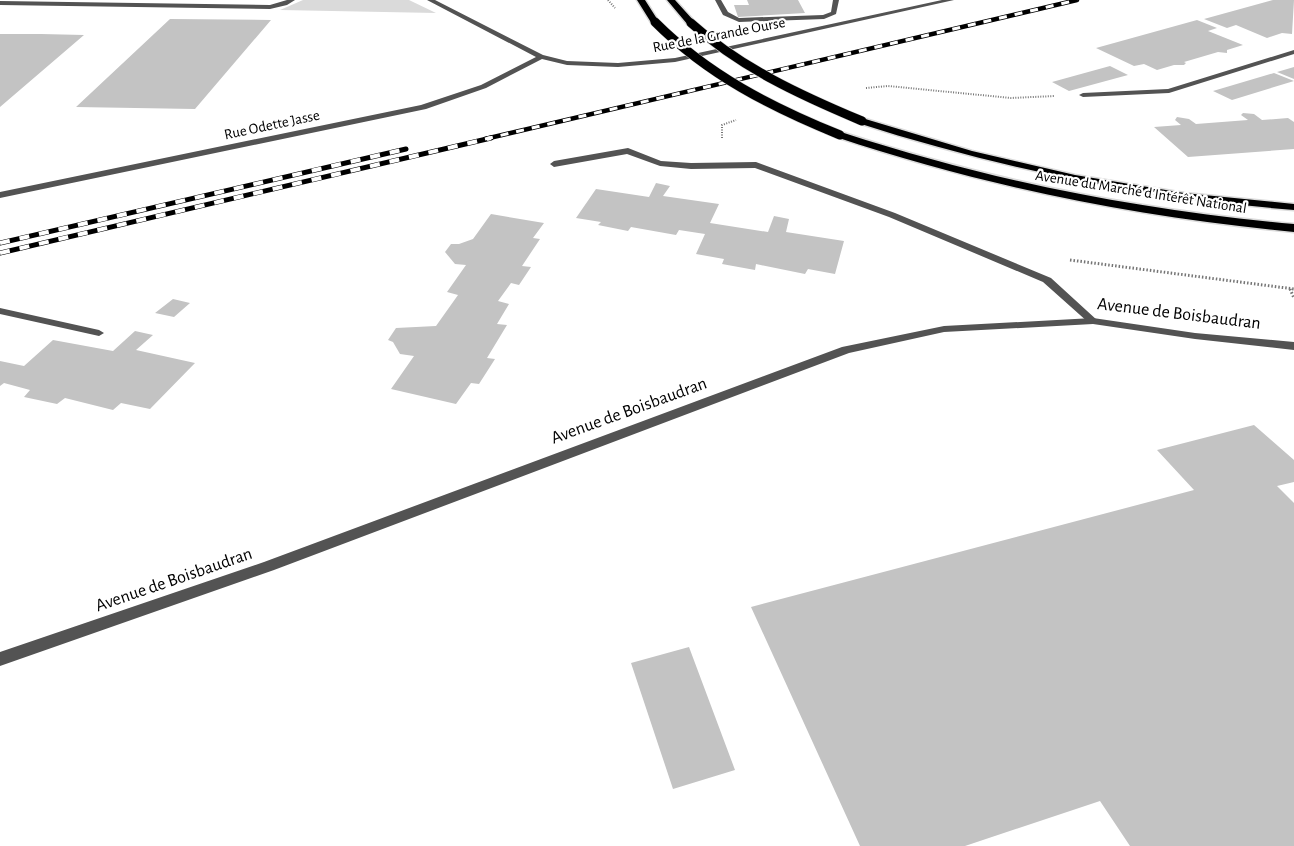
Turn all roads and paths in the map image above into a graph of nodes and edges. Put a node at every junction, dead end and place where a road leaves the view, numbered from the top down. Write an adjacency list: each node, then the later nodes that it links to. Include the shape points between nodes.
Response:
1 (292, 0): 8 (street, via 270,7)
2 (430, 0): 10 (street, Rue de la Grande Ourse)
3 (641, 0): 18 (main road, Avenue du Marché d'Intérêt National, bridge, via 670,39 725,79 789,114 840,135 978,178 1051,195 1175,215)
4 (671, 0): 17 (main road, Avenue du Marché d'Intérêt National, bridge, via 702,35 761,74 862,122 992,161 1072,178 1161,193)
5 (718, 0): 6 (street, via 729,18 739,20 824,17 834,13)
6 (836, 0)
7 (951, 0): 10 (street, Rue de la Grande Ourse, via 675,60 618,65 567,63)
8 (0, 3)
9 (1294, 52): 12 (street, via 1169,91)
10 (541, 57): 16 (street, Rue Odette Jasse, via 487,86 423,107)
11 (858, 89): 12 (path, via 888,86 1011,98)
12 (1083, 95)
13 (737, 119): 15 (path, via 722,125)
14 (554, 164): 15 (street, via 628,151 660,163)
15 (723, 165): 23 (street, via 756,165 892,215 1047,280)
16 (0, 195)
17 (1294, 207)
18 (1294, 228)
19 (1062, 260): 20 (path)
20 (1292, 289): 21 (path)
21 (1294, 298)
22 (0, 310): 24 (street)
23 (1093, 321): 25 (street, Avenue de Boisbaudran); 26 (street, Avenue de Boisbaudran, via 944,329 846,350 269,567)
24 (99, 333)
25 (1294, 346)
26 (0, 659)

